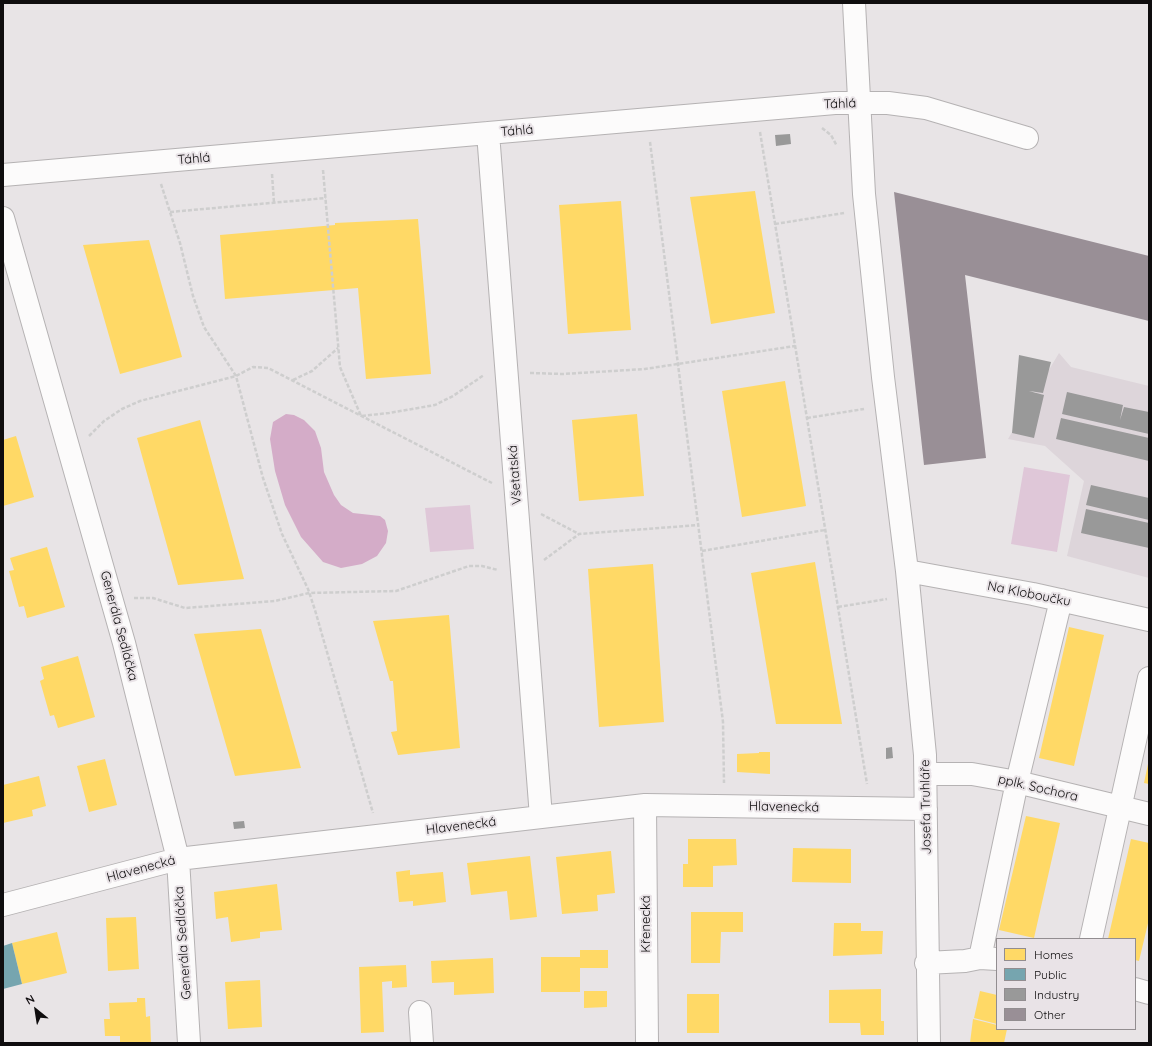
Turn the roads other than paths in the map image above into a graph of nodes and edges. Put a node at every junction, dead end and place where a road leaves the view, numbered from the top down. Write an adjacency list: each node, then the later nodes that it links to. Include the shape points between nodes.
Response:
1 (854, 3): 2 (street, Josefa Truhláře)
2 (859, 104): 3 (street, Táhlá); 4 (street, Táhlá, via 888,103 926,108); 7 (street, Josefa Truhláře, via 864,194)
3 (488, 133): 5 (street, Táhlá); 17 (street, Všetatská)
4 (1027, 138)
5 (3, 175)
6 (3, 218): 18 (street, Generála Sedláčka, via 112,602)
7 (907, 571): 8 (street, Na Kloboučku); 11 (street, Josefa Truhláře)
8 (1061, 600): 9 (street, Na Kloboučku); 12 (street)
9 (1149, 620)
10 (1149, 678): 14 (street)
11 (926, 774): 12 (street, pplk. Sochora, via 972,774); 15 (street, Josefa Truhláře)
12 (1017, 782): 14 (street, pplk. Sochora); 21 (street)
13 (645, 805): 15 (street, Hlavenecká); 17 (street, Hlavenecká); 28 (street, Křenecká)
14 (1121, 807): 16 (street, pplk. Sochora); 20 (street)
15 (926, 809): 22 (street, Josefa Truhláře)
16 (1149, 814)
17 (541, 817): 18 (street, Hlavenecká)
18 (178, 859): 19 (street, Hlavenecká); 26 (street, Generála Sedláčka)
19 (3, 905)
20 (1091, 938)
21 (988, 958): 22 (street)
22 (926, 963): 29 (street, Josefa Truhláře)
23 (1136, 989): 24 (street)
24 (1149, 993)
25 (420, 1012): 27 (street)
26 (189, 1043)
27 (422, 1043)
28 (647, 1043)
29 (929, 1043)

